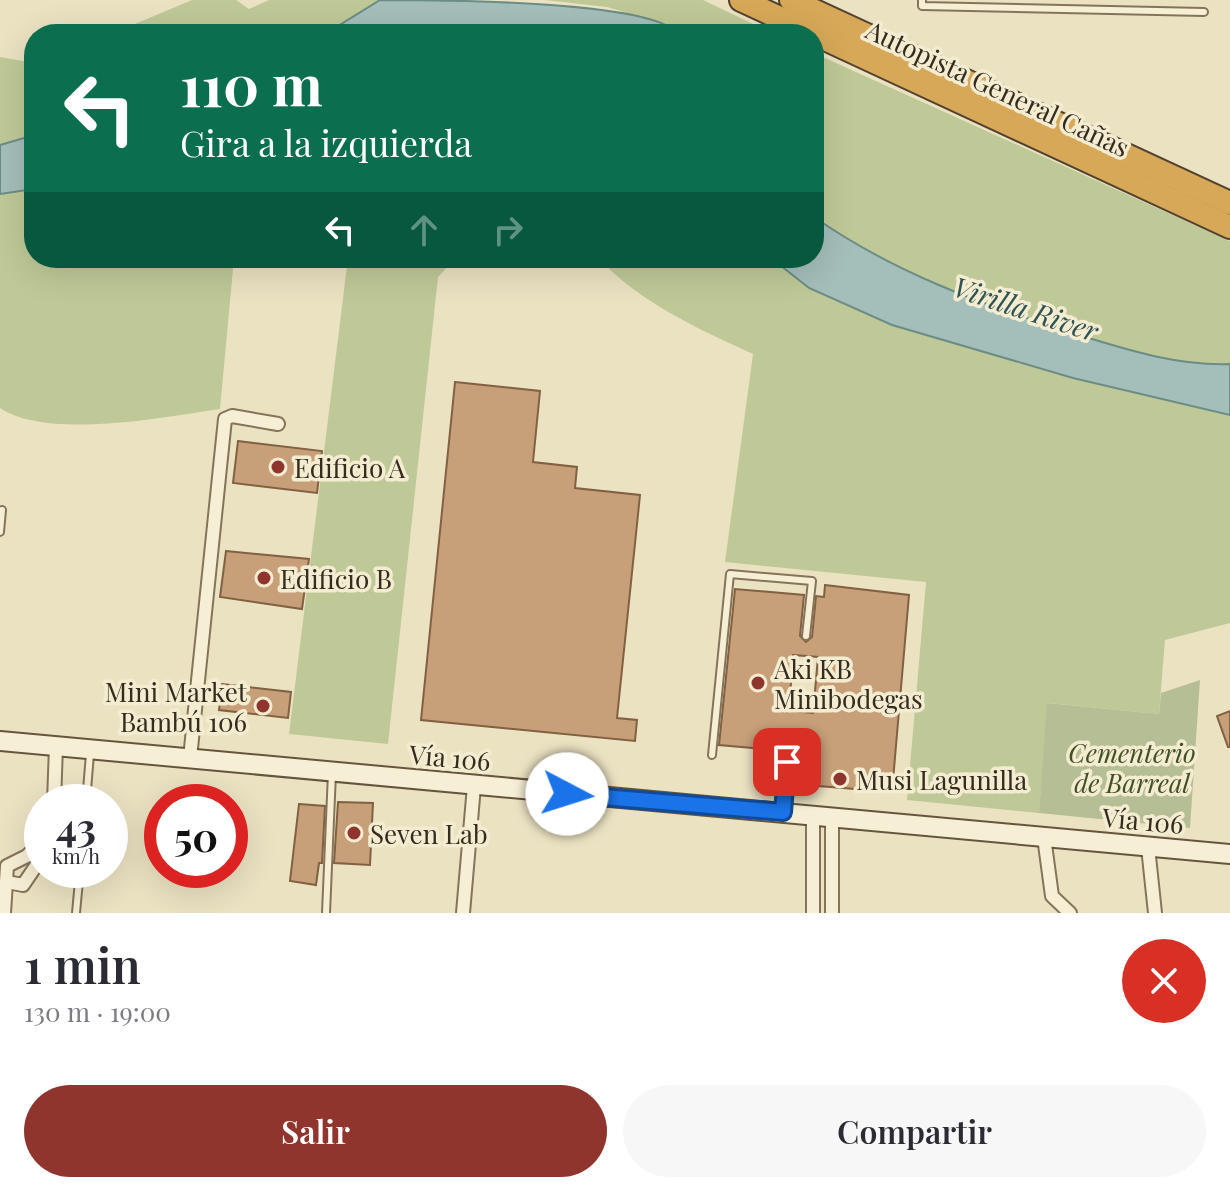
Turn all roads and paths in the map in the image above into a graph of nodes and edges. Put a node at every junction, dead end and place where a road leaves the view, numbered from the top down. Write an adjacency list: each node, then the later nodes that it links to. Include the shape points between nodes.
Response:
1 (741, 0): 5 (highway, Autopista General Cañas)
2 (791, 0): 7 (highway)
3 (922, 0): 4 (lane, via 922,6)
4 (1204, 12)
5 (793, 24)
6 (824, 39): 8 (highway, Autopista General Cañas)
7 (1230, 203)
8 (1230, 227)
9 (278, 424): 17 (street, via 225,419)
10 (2, 510): 11 (lane)
11 (0, 532)
12 (806, 636): 16 (lane, via 812,581 730,574)
13 (0, 741): 14 (main road, Vía 106)
14 (56, 746): 15 (main road, Vía 106); 20 (street)
15 (90, 750): 17 (main road, Vía 106); 21 (lane)
16 (712, 755)
17 (190, 758): 19 (main road, Vía 106)
18 (787, 762): 23 (lane)
19 (333, 772): 22 (main road, Vía 106); 34 (lane)
20 (55, 784)
21 (87, 784)
22 (474, 786): 23 (main road, Vía 106); 35 (street)
23 (783, 812): 24 (main road, Vía 106)
24 (822, 817): 25 (main road, Vía 106); 36 (street); 37 (street)
25 (1044, 837): 26 (main road, Vía 106); 38 (street, via 1052,896)
26 (1148, 847): 27 (main road, Vía 106); 39 (street)
27 (1230, 854)
28 (24, 858): 29 (street, via 7,866)
29 (4, 875): 30 (street); 32 (street)
30 (24, 884)
31 (78, 888): 33 (lane)
32 (4, 913)
33 (76, 913)
34 (326, 913)
35 (463, 913)
36 (813, 913)
37 (832, 913)
38 (1070, 913)
39 (1155, 913)

